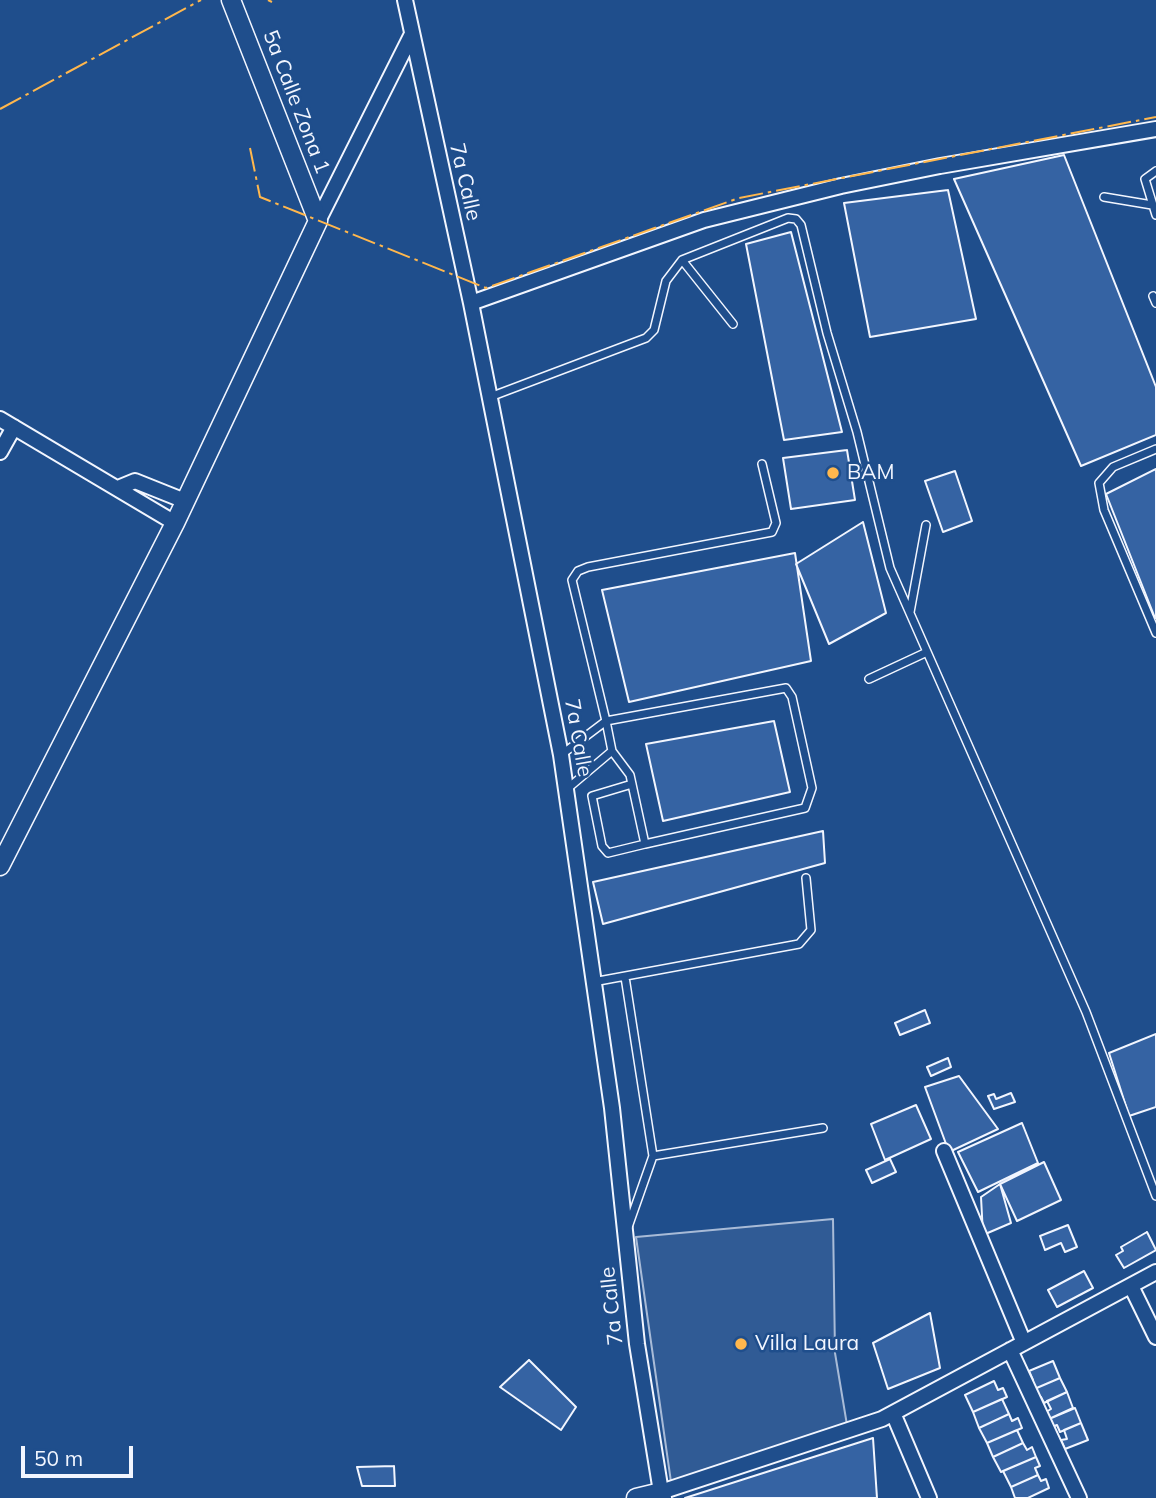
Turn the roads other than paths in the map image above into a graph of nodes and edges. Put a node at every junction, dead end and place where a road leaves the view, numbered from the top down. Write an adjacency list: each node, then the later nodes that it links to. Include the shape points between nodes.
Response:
1 (231, 0): 9 (street, 5a Calle Zona 1)
2 (405, 0): 3 (street, 7a Calle)
3 (411, 36): 9 (street); 11 (street, 7a Calle)
4 (1156, 129): 11 (street, via 940,166 704,220)
5 (1156, 171): 7 (lane, via 1145,179)
6 (1104, 197): 7 (lane)
7 (1152, 205): 8 (lane)
8 (1156, 215)
9 (318, 222): 20 (street)
10 (682, 260): 12 (lane); 13 (lane, via 666,281 654,330 646,338); 23 (lane, via 788,218 802,225 890,568)
11 (471, 303): 13 (street, 7a Calle)
12 (733, 324)
13 (490, 397): 29 (street, 7a Calle)
14 (0, 419): 15 (street)
15 (14, 427): 17 (street); 19 (street)
16 (1156, 449): 24 (lane, via 1113,467 1099,483 1104,510)
17 (0, 452)
18 (762, 464): 27 (lane, via 776,523 772,532 588,567 572,580)
19 (118, 488): 20 (street, via 135,481); 21 (street)
20 (185, 501): 21 (street)
21 (175, 523): 32 (street)
22 (926, 525): 23 (lane)
23 (910, 613): 25 (lane)
24 (1156, 633)
25 (927, 652): 26 (lane); 41 (lane, via 1086,1012)
26 (869, 680)
27 (606, 721): 28 (lane); 29 (lane); 33 (lane, via 777,689 786,688 792,696 812,788 805,808)
28 (612, 751): 30 (lane); 31 (lane)
29 (561, 755): 31 (street, 7a Calle)
30 (632, 784): 33 (lane); 33 (lane, via 595,794 592,799 604,852)
31 (566, 791): 37 (street, 7a Calle)
32 (7, 840): 34 (street)
33 (645, 844)
34 (0, 866)
35 (806, 878): 36 (lane, via 811,930 799,944)
36 (625, 977): 37 (lane); 40 (lane)
37 (593, 982): 42 (street, 7a Calle)
38 (823, 1128): 40 (lane)
39 (944, 1151): 46 (street)
40 (653, 1156): 42 (lane)
41 (1156, 1196)
42 (625, 1234): 49 (street, 7a Calle)
43 (1156, 1272): 44 (street)
44 (1131, 1286): 45 (street); 46 (street)
45 (1156, 1337)
46 (1024, 1343): 47 (street)
47 (1010, 1350): 48 (street); 52 (street)
48 (893, 1413): 49 (street); 51 (street)
49 (661, 1495): 50 (street)
50 (636, 1498)
51 (929, 1498)
52 (1079, 1498)

